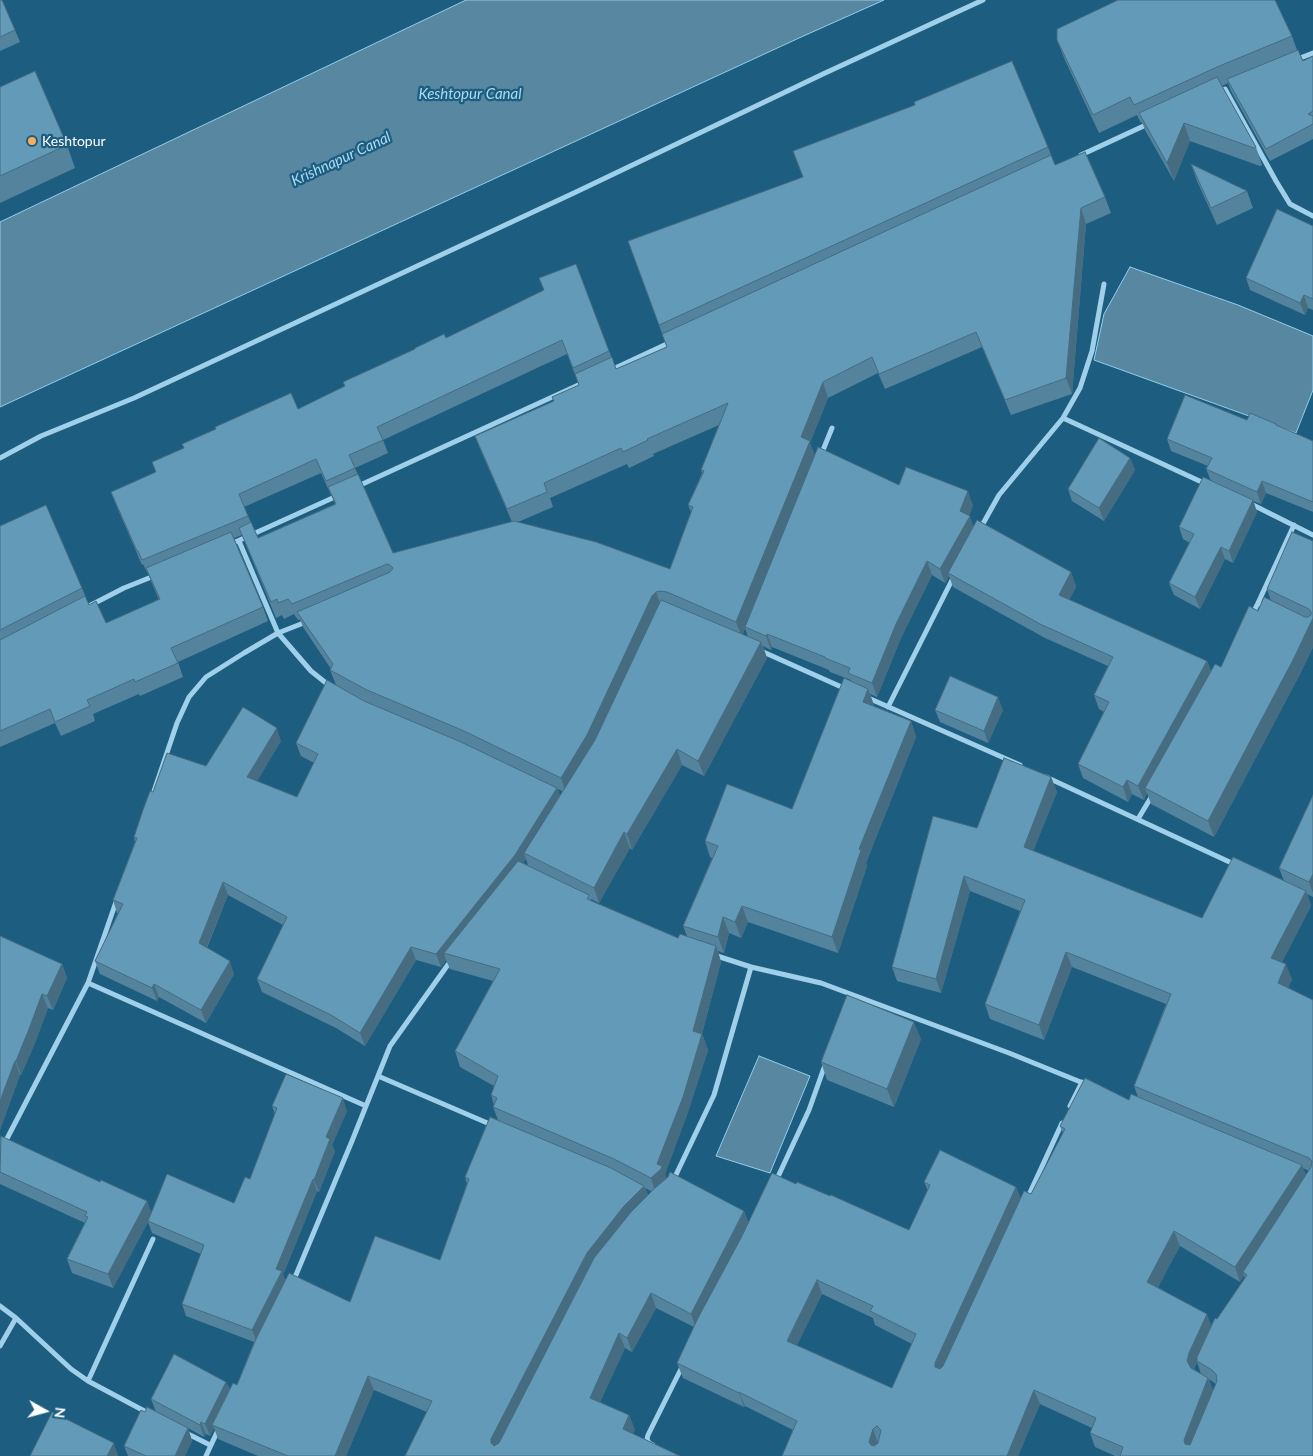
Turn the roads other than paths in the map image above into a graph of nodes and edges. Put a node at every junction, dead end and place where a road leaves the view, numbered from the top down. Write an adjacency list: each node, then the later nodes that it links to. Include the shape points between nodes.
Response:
1 (983, 0): 16 (street, via 134,398 41,436)
2 (1313, 53): 3 (street)
3 (1287, 64)
4 (1234, 85): 5 (street)
5 (1225, 89): 6 (street); 9 (street, via 1290,204)
6 (1216, 93)
7 (1153, 122): 8 (street)
8 (1072, 159)
9 (1313, 216)
10 (1104, 284): 14 (street, via 1092,351 1080,388)
11 (674, 341): 12 (street)
12 (601, 375)
13 (592, 379): 19 (street)
14 (1063, 418): 18 (street); 24 (street, via 999,495)
15 (832, 428): 17 (street)
16 (0, 458)
17 (818, 464)
18 (1214, 487)
19 (348, 492)
20 (339, 496): 25 (street)
21 (1250, 504): 22 (street)
22 (1294, 525): 23 (street); 29 (street)
23 (1313, 534)
24 (976, 537)
25 (239, 541): 26 (street); 34 (street)
26 (221, 548)
27 (957, 571): 39 (street)
28 (159, 574): 30 (street)
29 (1258, 603): 31 (street); 33 (street)
30 (88, 607)
31 (1267, 608)
32 (314, 618): 34 (street)
33 (1249, 620)
34 (278, 633): 37 (street, via 311,671); 43 (street, via 206,677 189,697)
35 (753, 647): 36 (street)
36 (850, 690)
37 (339, 692)
38 (858, 694): 39 (street)
39 (888, 707): 40 (street)
40 (1029, 769)
41 (1038, 773): 44 (street)
42 (1158, 785): 44 (street)
43 (148, 807)
44 (1138, 819): 45 (street)
45 (1243, 869)
46 (120, 890): 50 (street)
47 (457, 952): 54 (street, via 390,1046)
48 (706, 952): 49 (street)
49 (752, 967): 51 (street, via 821,983); 63 (street, via 714,1095)
50 (88, 983): 57 (street); 61 (street)
51 (851, 994): 52 (street); 55 (street)
52 (848, 1003)
53 (828, 1056): 62 (street, via 809,1110)
54 (378, 1076): 57 (street); 60 (street)
55 (1082, 1082): 56 (street); 58 (street)
56 (1090, 1086)
57 (366, 1106): 66 (street)
58 (1069, 1109)
59 (1065, 1118): 64 (street)
60 (494, 1126)
61 (0, 1152)
62 (773, 1186)
63 (670, 1188)
64 (1023, 1208)
65 (153, 1239): 71 (street)
66 (290, 1287)
67 (0, 1306): 68 (street)
68 (16, 1318): 69 (street); 71 (street)
69 (0, 1346)
70 (684, 1364): 76 (street, via 648,1435 649,1443)
71 (88, 1381): 72 (street)
72 (158, 1418)
73 (219, 1428): 75 (street)
74 (184, 1432): 75 (street)
75 (210, 1445): 77 (street)
76 (656, 1446)
77 (206, 1456)

